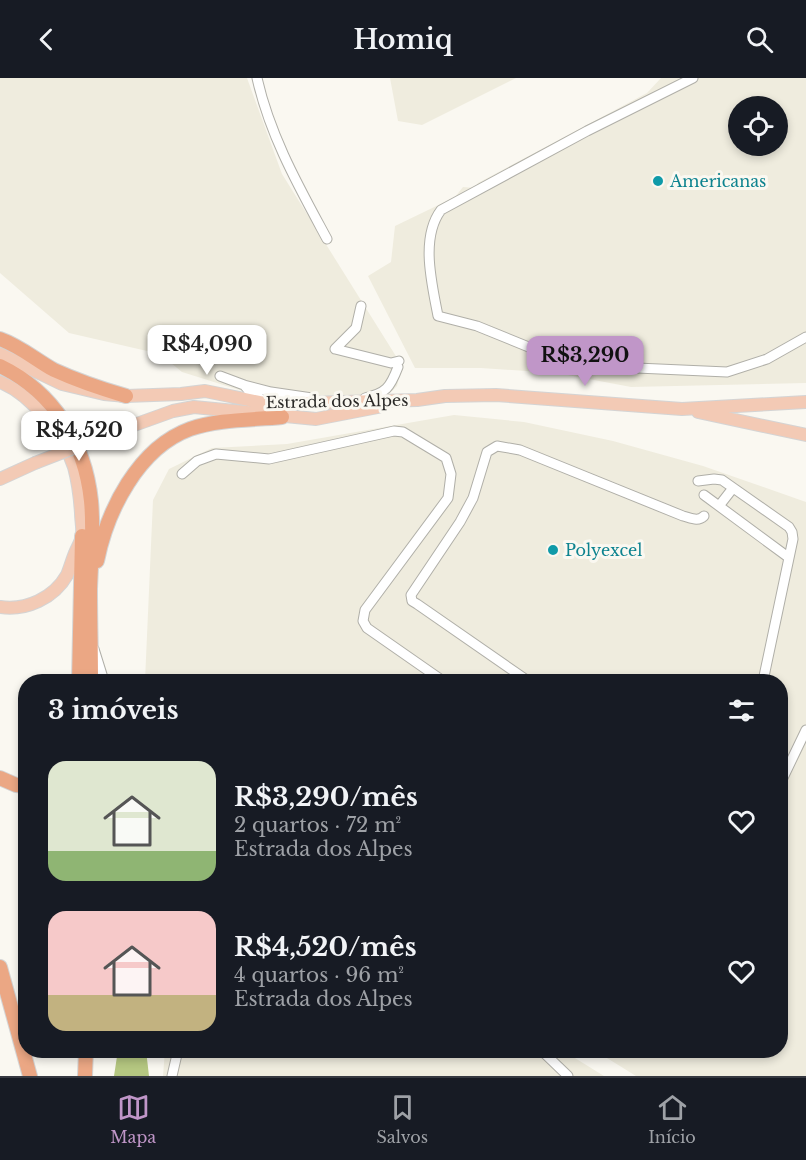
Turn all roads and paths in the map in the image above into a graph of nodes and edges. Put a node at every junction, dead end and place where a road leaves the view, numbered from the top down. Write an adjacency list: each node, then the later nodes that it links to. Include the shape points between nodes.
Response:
1 (257, 78): 3 (lane, via 264,109 286,164)
2 (693, 78): 5 (lane, via 441,210 431,230 429,273 438,316 477,326 568,363 614,367 727,372 767,359)
3 (327, 239)
4 (362, 306): 11 (lane, via 356,328 335,349 398,364 381,394 315,399)
5 (806, 337)
6 (0, 339): 12 (highway, via 83,383)
7 (0, 354): 12 (main road, Estrada dos Alpes, via 62,384)
8 (0, 366): 28 (highway, via 38,392 73,435 84,464 91,502)
9 (220, 376): 11 (lane)
10 (0, 382): 26 (main road, via 33,404 48,421 74,466)
11 (244, 385): 15 (lane)
12 (126, 396): 15 (main road, Estrada dos Alpes, via 205,391)
13 (417, 400): 15 (main road, Estrada dos Alpes); 16 (main road, Estrada dos Alpes, via 496,395); 17 (main road, via 316,419)
14 (806, 402): 16 (main road, Estrada dos Alpes)
15 (269, 404)
16 (682, 409): 18 (main road, Estrada dos Alpes)
17 (282, 417): 20 (main road, bridge, via 194,407 173,411); 28 (highway, via 190,429 159,448 117,501 102,538)
18 (806, 435)
19 (182, 474): 34 (lane, via 197,461 216,454 269,459 394,431 403,432 446,458 451,474 448,498 365,610 363,621 367,628)
20 (0, 479)
21 (698, 481): 22 (lane, via 718,478)
22 (733, 488): 24 (lane); 27 (lane, via 789,527 793,539)
23 (704, 495): 24 (lane)
24 (719, 506): 27 (lane)
25 (704, 516): 35 (lane, via 695,520 683,516 520,450 497,446 487,452 473,498 411,595 412,601)
26 (82, 536): 29 (main road, via 67,575 54,591 22,607); 31 (highway)
27 (788, 557): 36 (lane)
28 (90, 592): 30 (highway)
29 (0, 607)
30 (91, 639): 32 (highway); 33 (lane)
31 (79, 674)
32 (91, 674)
33 (102, 674)
34 (433, 674)
35 (518, 674)
36 (764, 674)
37 (806, 730): 38 (lane)
38 (794, 754): 39 (lane); 40 (lane)
39 (788, 760)
40 (788, 767)
41 (0, 778): 42 (highway)
42 (18, 785)
43 (0, 967): 44 (highway)
44 (18, 1032)
45 (25, 1058): 49 (highway)
46 (86, 1058): 50 (highway)
47 (176, 1058): 51 (lane)
48 (549, 1058): 52 (lane)
49 (30, 1076)
50 (85, 1076)
51 (172, 1076)
52 (568, 1076)

